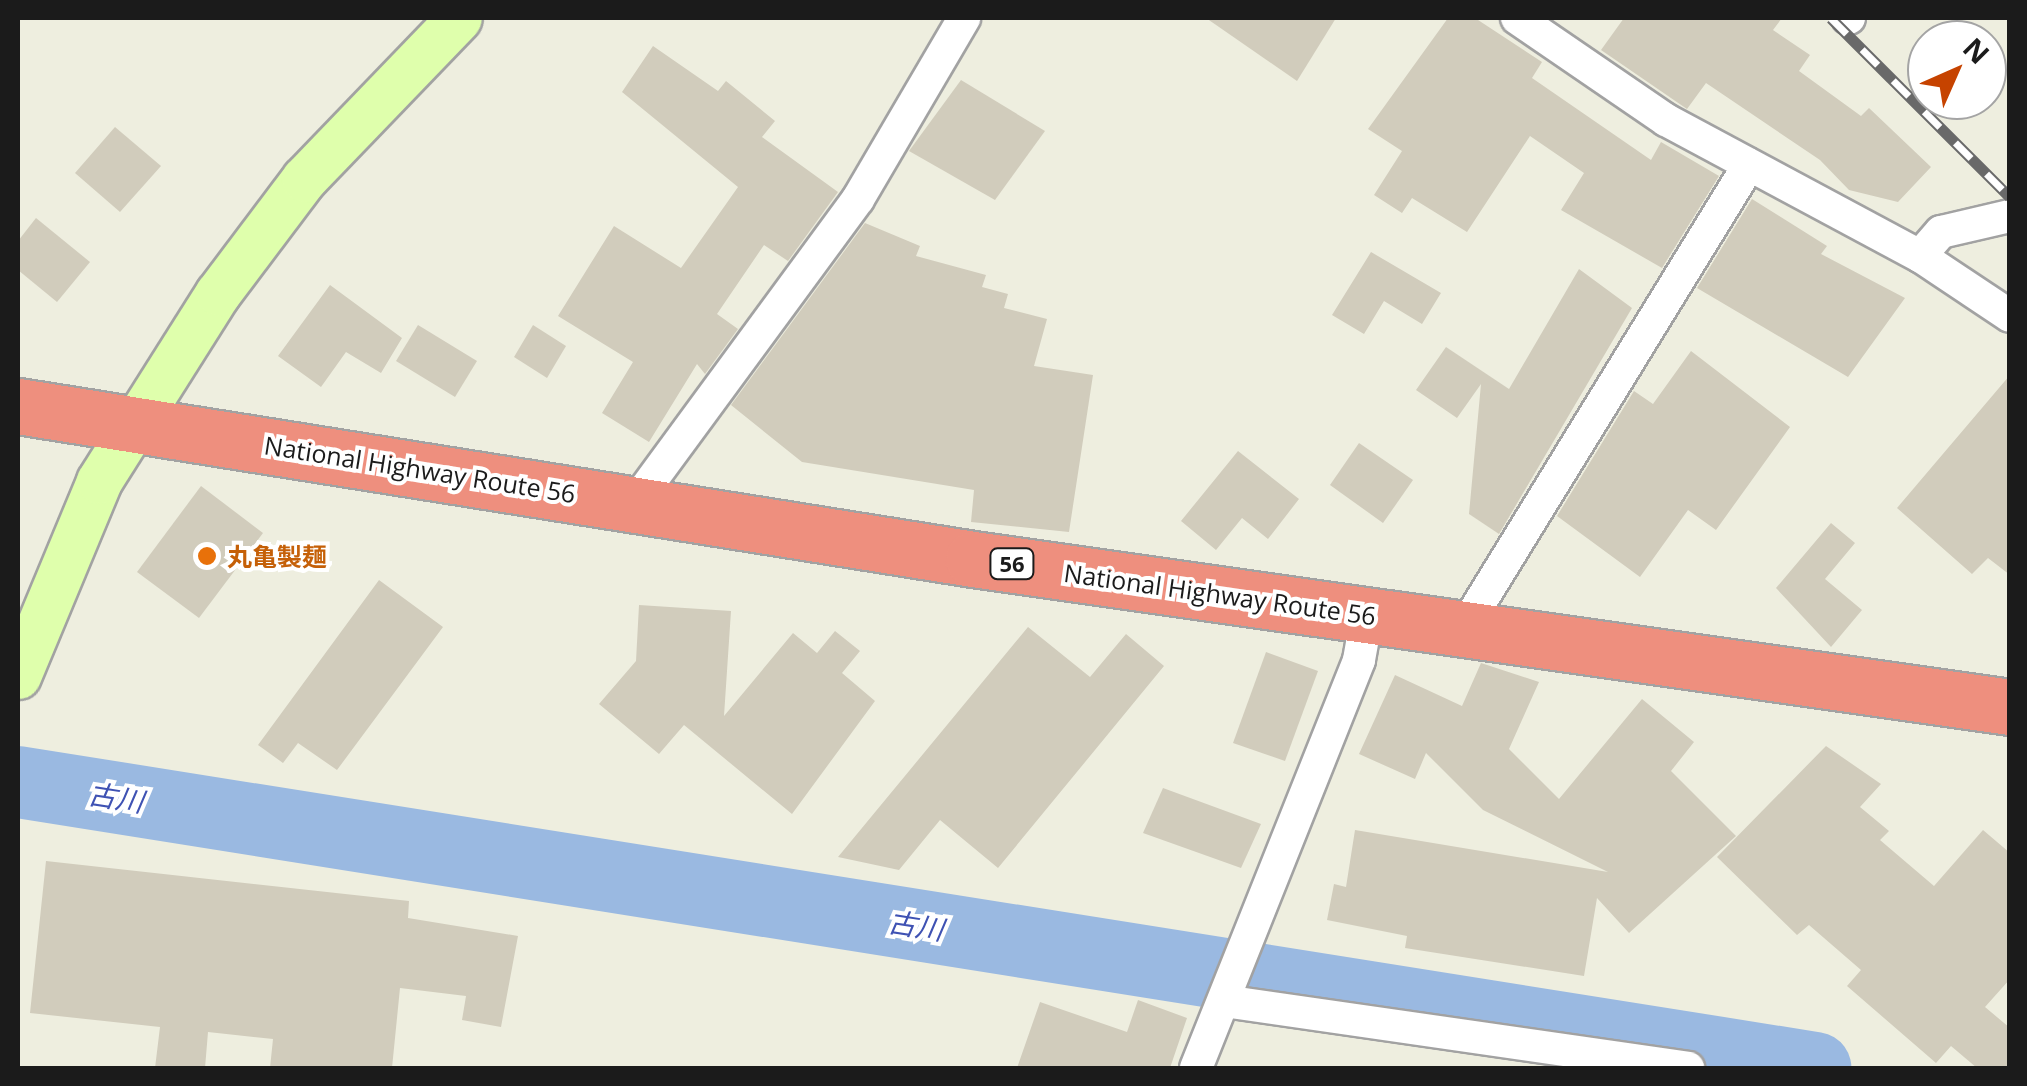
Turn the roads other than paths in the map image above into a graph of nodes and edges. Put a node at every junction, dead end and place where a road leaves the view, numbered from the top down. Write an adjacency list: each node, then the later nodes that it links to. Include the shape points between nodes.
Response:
1 (459, 18): 9 (street, via 304,180)
2 (964, 18): 10 (street, via 858,199)
3 (1517, 18): 4 (street)
4 (1750, 164): 6 (street); 12 (street)
5 (2010, 216): 6 (street, via 1941,232)
6 (1920, 256): 7 (street)
7 (2010, 316)
8 (18, 406): 9 (highway, National Highway Route 56 / 56)
9 (132, 424): 10 (highway, National Highway Route 56 / 56); 13 (street)
10 (634, 504): 11 (highway, National Highway Route 56 / 56)
11 (1366, 615): 12 (highway, National Highway Route 56 / 56); 15 (street, via 1359,660)
12 (1463, 630): 14 (highway, National Highway Route 56 / 56)
13 (18, 676)
14 (2010, 706)
15 (1227, 995): 16 (street); 17 (street)
16 (1196, 1068)
17 (1688, 1068)

